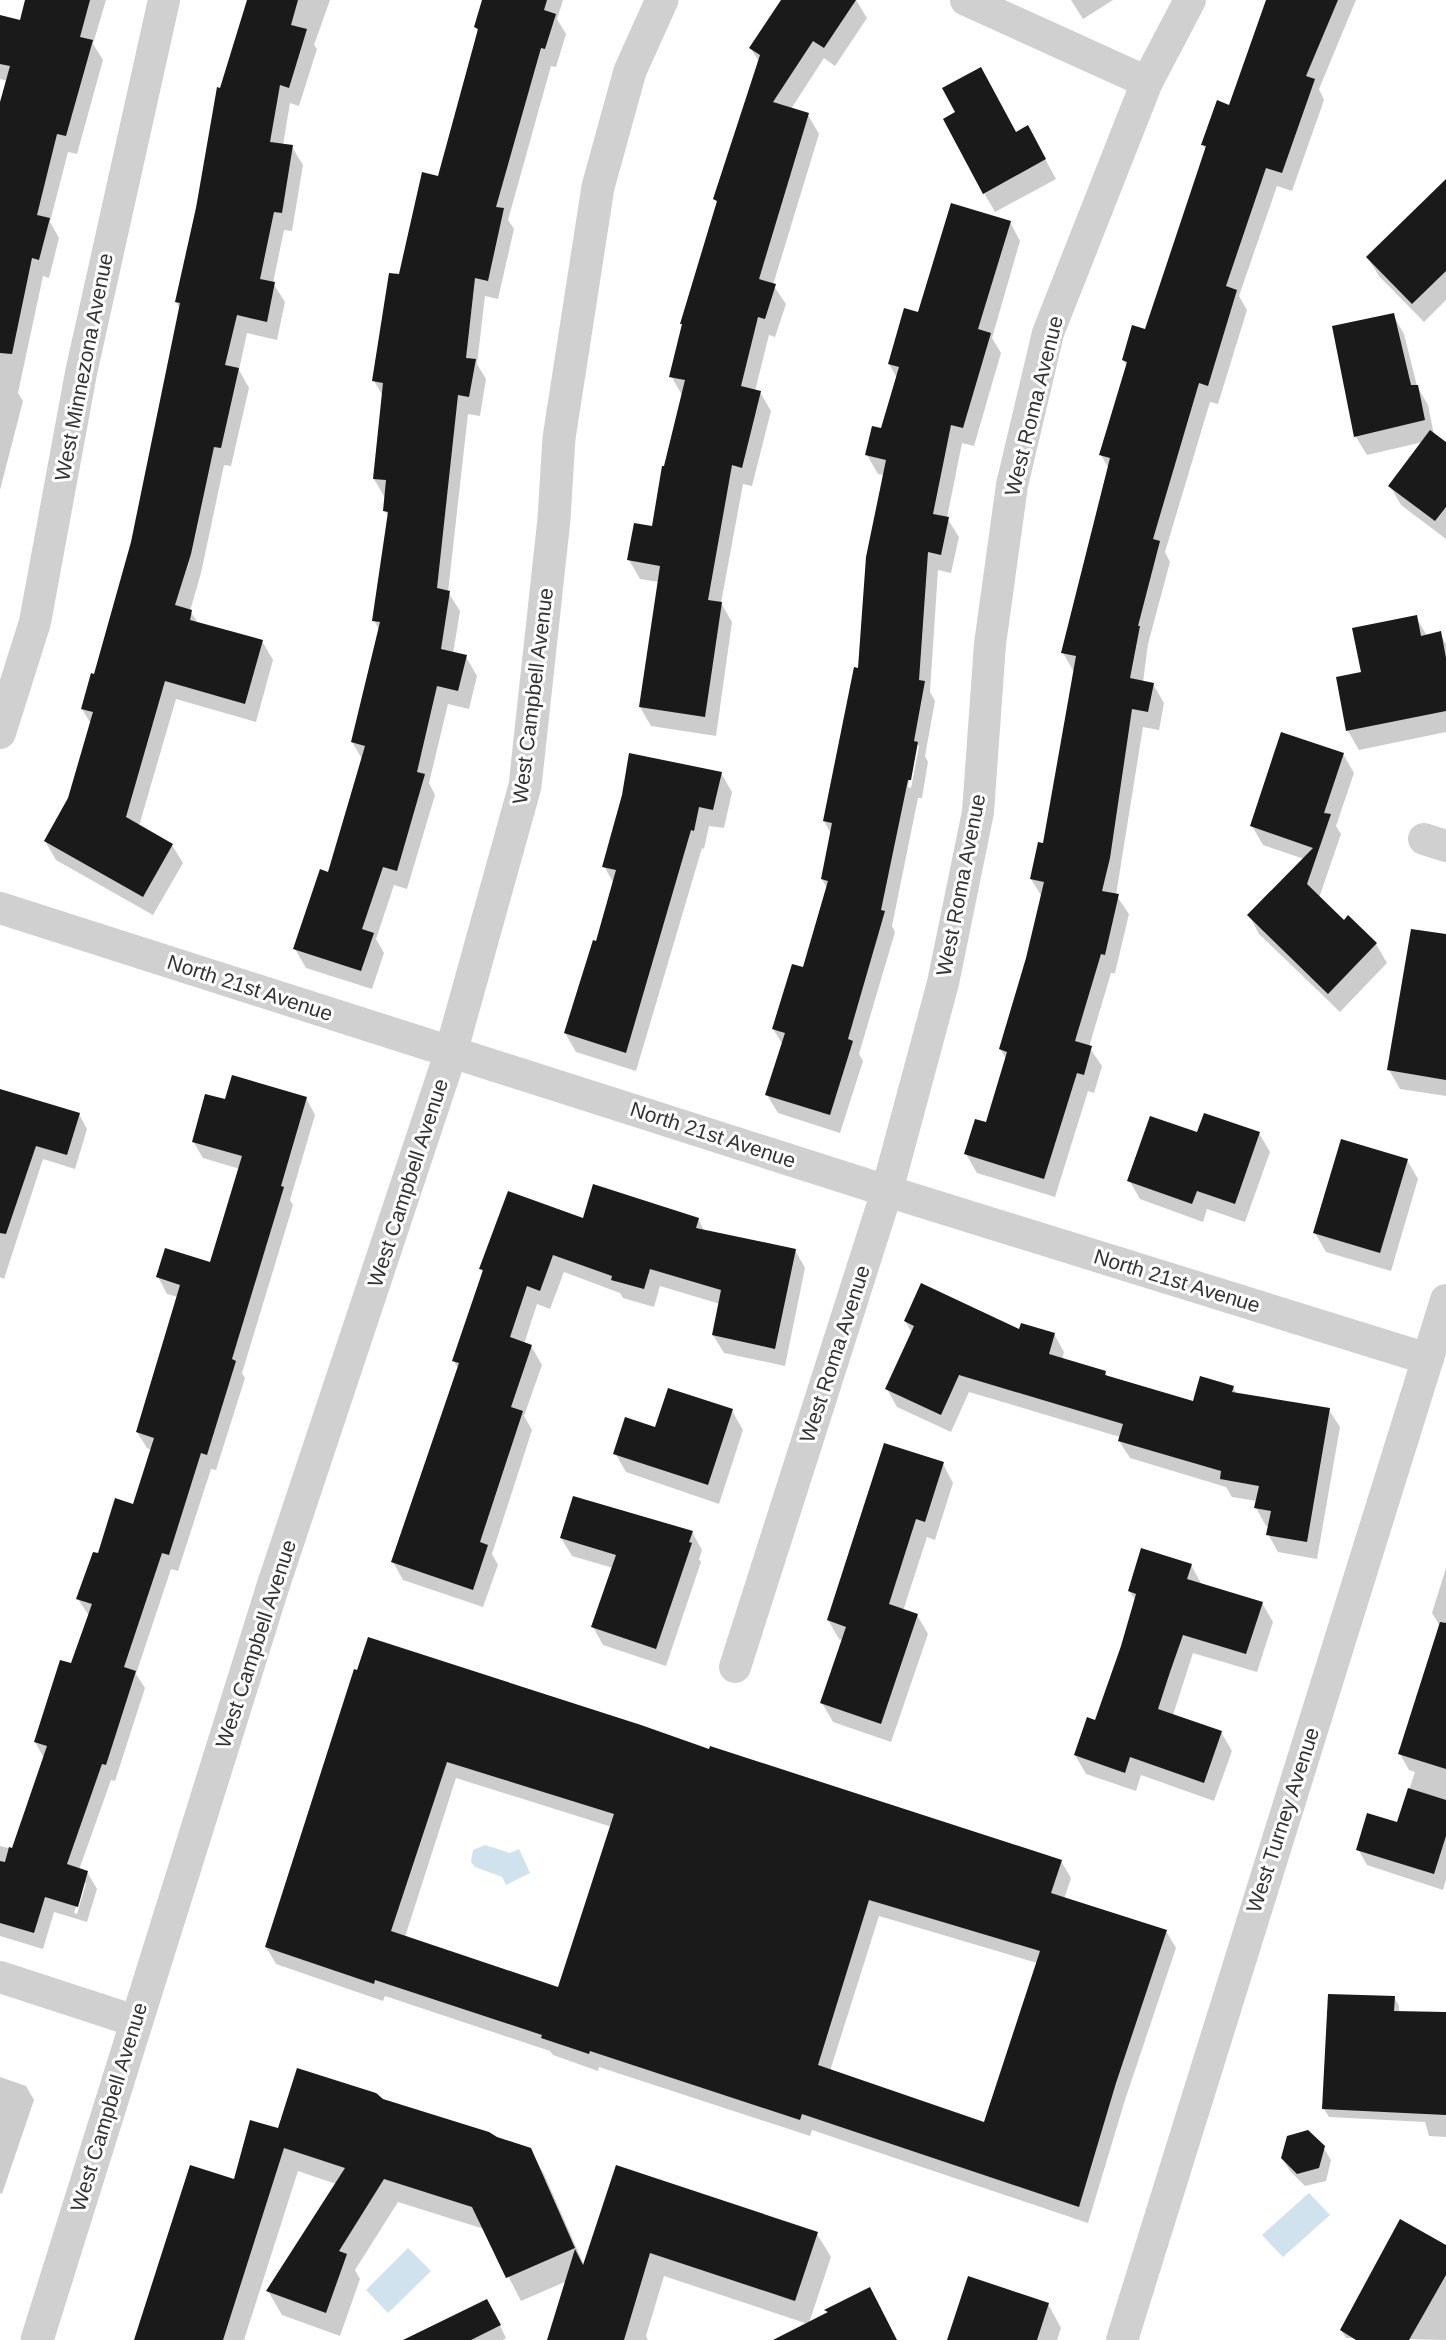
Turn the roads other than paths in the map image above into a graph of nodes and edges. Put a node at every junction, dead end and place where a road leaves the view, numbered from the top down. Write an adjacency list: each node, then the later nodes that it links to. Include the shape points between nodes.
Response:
1 (164, 0): 6 (street, West Minnezona Avenue, via 95,307 35,622)
2 (662, 0): 8 (street, West Campbell Avenue, via 630,71 598,187 559,438 525,786)
3 (966, 0): 5 (street)
4 (1190, 0): 5 (street, West Roma Avenue)
5 (1147, 82): 9 (street, West Roma Avenue, via 1048,333 1012,485 990,644 978,812 943,983)
6 (0, 733)
7 (0, 908): 8 (street, North 21st Avenue)
8 (451, 1052): 9 (street, North 21st Avenue); 14 (street, West Campbell Avenue, via 273,1586)
9 (887, 1191): 11 (street, North 21st Avenue); 12 (street, West Roma Avenue)
10 (1446, 1300): 11 (street, West Turney Avenue)
11 (1428, 1359): 16 (street, West Turney Avenue)
12 (735, 1667)
13 (0, 1977): 14 (street)
14 (135, 2020): 15 (street, West Campbell Avenue)
15 (37, 2340)
16 (1122, 2340)

